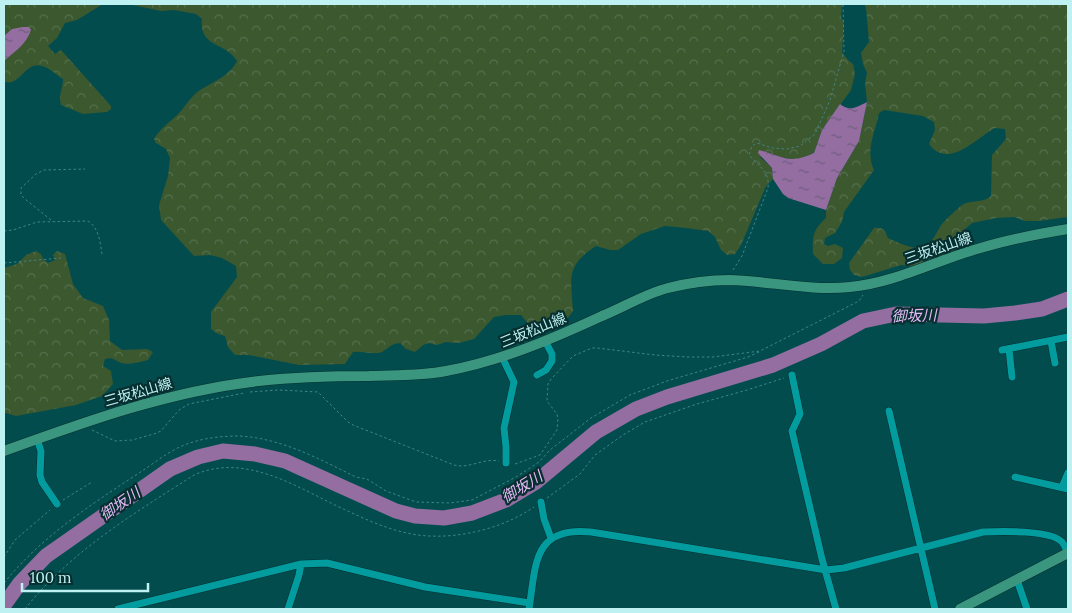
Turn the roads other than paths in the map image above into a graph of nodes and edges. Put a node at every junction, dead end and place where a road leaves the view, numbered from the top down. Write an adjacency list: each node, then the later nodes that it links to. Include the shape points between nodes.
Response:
1 (1068, 229): 3 (main road, 三坂松山線, via 976,249 864,285 805,288 730,280 686,284 640,298)
2 (1068, 337): 4 (street)
3 (545, 341): 5 (main road, 三坂松山線); 7 (street, via 552,361)
4 (1051, 341): 6 (street); 9 (street, via 1005,350)
5 (502, 357): 11 (main road, 三坂松山線, via 424,375 287,378 223,386 140,404); 13 (street, via 514,382 504,428)
6 (1055, 363)
7 (537, 375)
8 (792, 375): 23 (street, via 800,414 792,431)
9 (1012, 378)
10 (888, 411): 20 (street)
11 (37, 439): 12 (main road, 三坂松山線); 18 (street, via 41,451 42,482)
12 (4, 451)
13 (506, 463)
14 (1068, 473): 16 (street)
15 (1014, 477): 16 (street)
16 (1065, 488)
17 (541, 502): 19 (street)
18 (57, 504)
19 (551, 538): 23 (street, via 567,531 591,532); 25 (street, via 536,560)
20 (921, 549): 21 (street, via 983,532 1005,530 1054,538 1062,542); 23 (street); 29 (street)
21 (1068, 553): 24 (main road)
22 (301, 564): 25 (street, via 327,564 425,587); 26 (street); 27 (street)
23 (826, 570): 28 (street)
24 (1017, 580): 30 (main road); 31 (street)
25 (529, 606)
26 (118, 609)
27 (288, 609)
28 (836, 609)
29 (935, 609)
30 (960, 609)
31 (1027, 609)

